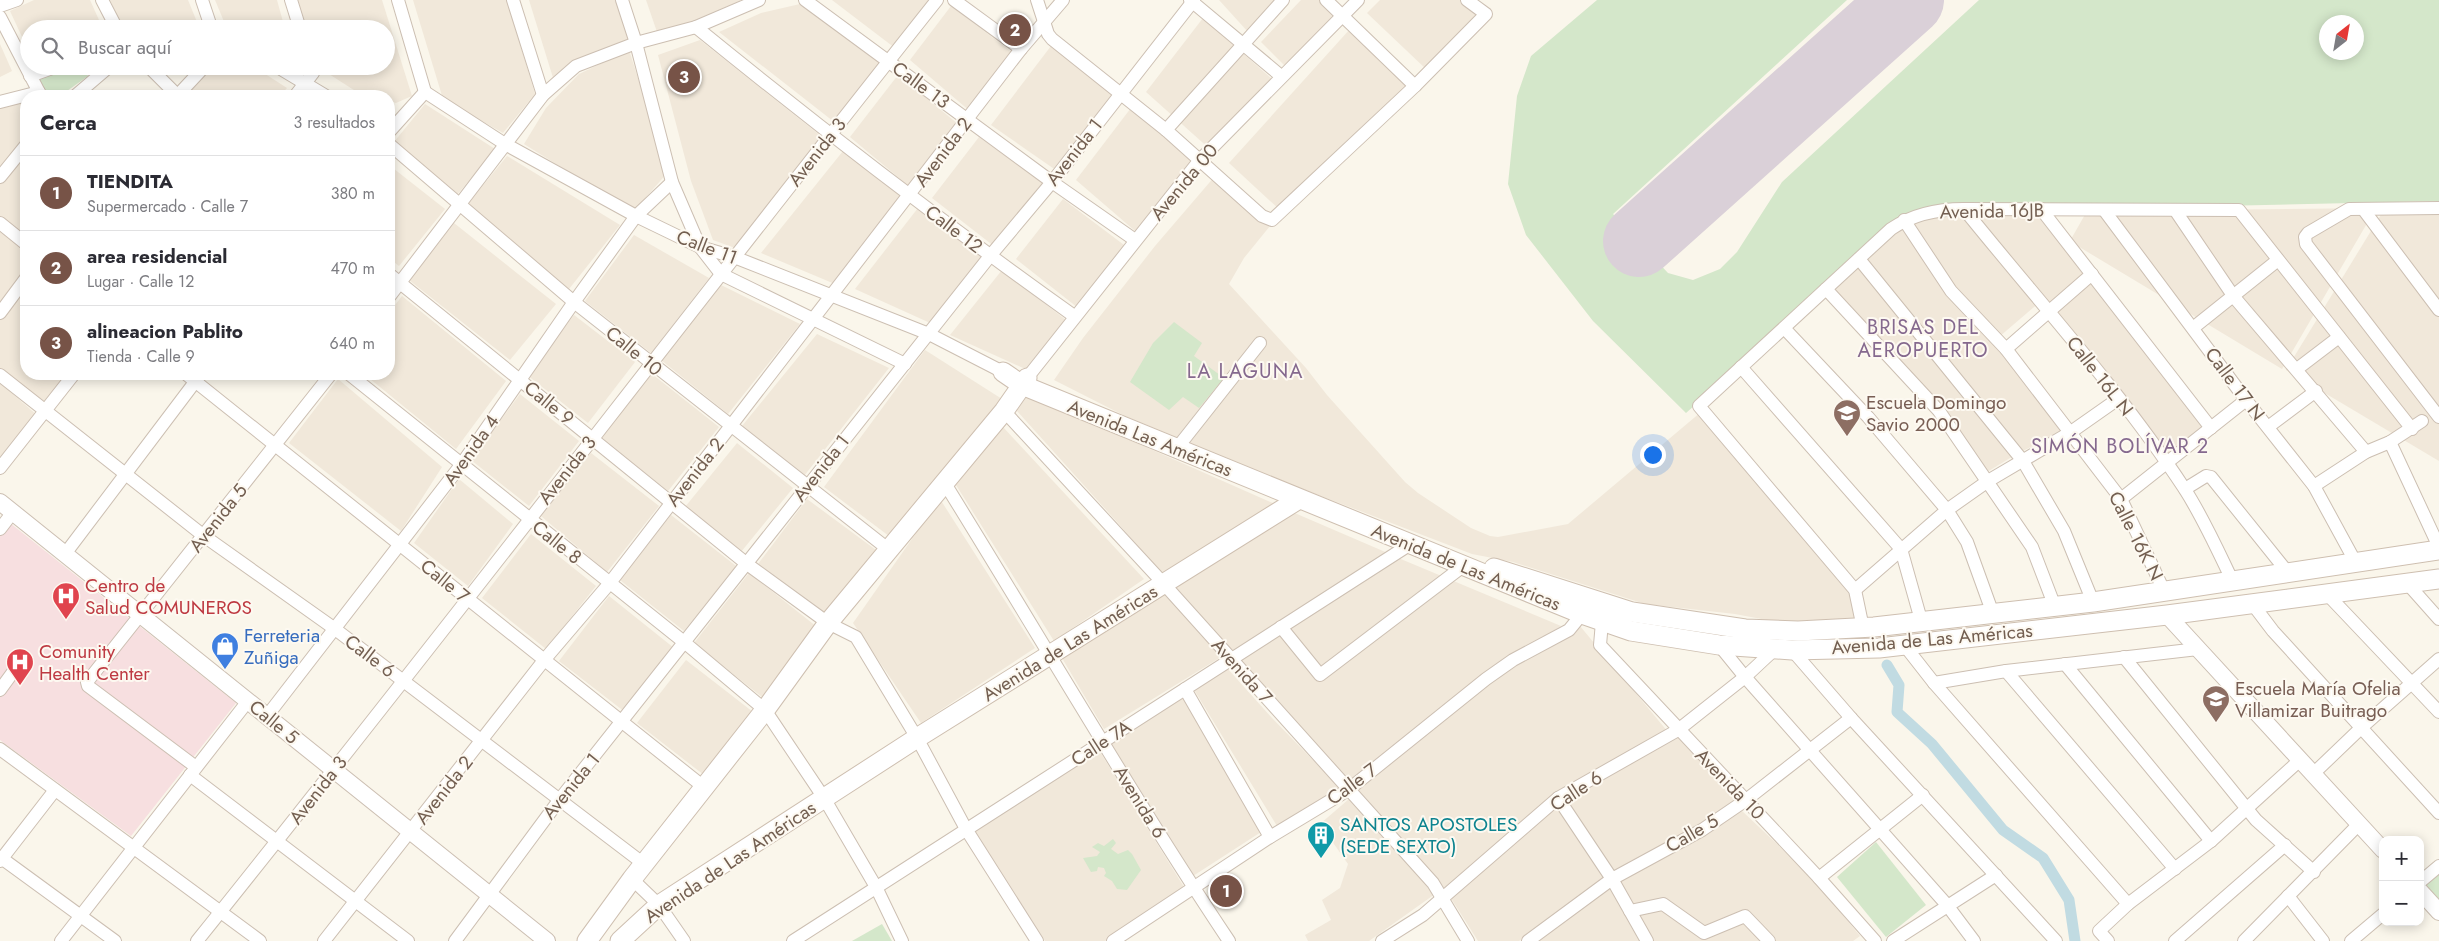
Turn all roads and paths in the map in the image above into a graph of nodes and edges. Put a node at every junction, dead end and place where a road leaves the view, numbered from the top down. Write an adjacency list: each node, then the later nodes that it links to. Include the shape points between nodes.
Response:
1 (17, 0): 19 (street)
2 (102, 0): 22 (street)
3 (202, 0): 23 (street)
4 (291, 0): 24 (street)
5 (398, 0): 47 (street)
6 (513, 0): 49 (street)
7 (622, 0): 27 (street)
8 (759, 0): 26 (street)
9 (805, 0): 31 (street, Calle 13)
10 (937, 0): 31 (street, Avenida 3)
11 (954, 0): 29 (street)
12 (1037, 0): 25 (street)
13 (1063, 0): 25 (street, Avenida 2)
14 (1283, 0): 28 (street)
15 (1326, 0): 21 (street)
16 (1358, 0): 21 (street, Avenida 00)
17 (1467, 0): 40 (street, via 1486,14)
18 (1192, 1): 28 (street); 48 (street, Avenida 1)
19 (0, 6)
20 (0, 17): 30 (street)
21 (1343, 17): 38 (street, Avenida 00); 40 (street)
22 (113, 20)
23 (208, 20)
24 (297, 20)
25 (1045, 22): 29 (street, Avenida 2); 48 (street, via 1052,40)
26 (696, 27): 27 (street); 55 (street, Calle 12)
27 (636, 43): 49 (street, via 576,66); 61 (street)
28 (1243, 44): 38 (street); 54 (street)
29 (1022, 49): 52 (street, Avenida 2)
30 (20, 56)
31 (888, 62): 52 (street, Calle 13); 55 (street, Avenida 3)
32 (100, 75): 42 (street)
33 (157, 75): 43 (street)
34 (197, 75): 44 (street)
35 (292, 75): 39 (street)
36 (312, 75): 39 (street)
37 (30, 76): 41 (street)
38 (1281, 76): 59 (street, Avenida 00)
39 (306, 83): 45 (street); 46 (street)
40 (1414, 86): 59 (street, via 1272,220 1262,216)
41 (38, 90)
42 (82, 90)
43 (171, 90)
44 (183, 90)
45 (300, 90)
46 (317, 90)
47 (425, 92): 53 (street); 56 (street, Calle 11)
48 (1120, 93): 54 (street); 62 (street, Avenida 1)
49 (543, 95): 56 (street)
50 (20, 98): 51 (street)
51 (0, 102)
52 (968, 119): 62 (street, Calle 13); 63 (street, Avenida 2)
53 (395, 125)
54 (1166, 130): 59 (street)
55 (830, 136): 63 (street, Calle 12); 78 (street, Avenida 3)
56 (505, 144): 64 (street); 71 (street, Calle 11)
57 (395, 149): 64 (street, Calle 10)
58 (20, 153): 60 (street)
59 (1199, 161): 75 (street, Avenida 00)
60 (0, 177)
61 (672, 182): 71 (street, Avenida 4); 76 (street)
62 (1052, 182): 75 (street, Calle 13); 77 (street, Avenida 1)
63 (910, 195): 77 (street, Calle 12); 88 (street, Avenida 2)
64 (458, 204): 84 (street); 90 (street, Calle 10)
65 (2439, 208): 68 (street)
66 (1964, 209): 67 (street, Avenida 16JB); 72 (street, Avenida 16JB, via 1943,209); 92 (street, Calle 16L N)
67 (2041, 209): 69 (street, Avenida 16JB); 82 (street)
68 (2363, 209): 91 (street); 120 (street, via 2344,211 2308,233 2306,244)
69 (2104, 210): 70 (street, Avenida 16JB); 97 (street, Calle 17 N)
70 (2175, 210): 80 (street, Avenida 16JB, via 2239,210); 89 (street)
71 (636, 216): 76 (street, Calle 11); 90 (street, Avenida 4)
72 (1904, 220): 79 (street, Avenida 16JB); 101 (street, Calle 16K N, via 1951,291)
73 (0, 223): 74 (street)
74 (20, 239)
75 (1135, 240): 94 (street, Avenida 00)
76 (700, 247): 78 (street, Calle 11); 81 (street)
77 (990, 256): 94 (street, Calle 12); 98 (street, Avenida 1)
78 (734, 257): 81 (street, Avenida 3); 88 (street, Calle 11)
79 (1859, 259): 87 (street, Avenida 16JB); 131 (street)
80 (2278, 260): 89 (street); 99 (street)
81 (721, 274): 95 (street); 102 (street, Avenida 3)
82 (2092, 274): 92 (street); 123 (street)
83 (395, 279): 84 (street, Calle 9)
84 (399, 283): 86 (street); 113 (street, Calle 9)
85 (20, 286): 93 (street)
86 (395, 289)
87 (1826, 289): 96 (street, Avenida 16JB); 136 (street, via 1939,411)
88 (833, 296): 95 (street, Avenida 2); 98 (street, Calle 11)
89 (2234, 297): 97 (street); 105 (street)
90 (574, 302): 102 (street, Calle 10); 113 (street, Avenida 4)
91 (2439, 310)
92 (2049, 311): 101 (street); 116 (street, Calle 16L N)
93 (0, 313)
94 (1074, 316): 114 (street, Avenida 00)
95 (815, 319): 103 (street); 121 (street, Avenida 2)
96 (1784, 328): 104 (street, Avenida 16JB); 145 (street, via 1857,404)
97 (2193, 328): 117 (street, Calle 17 N)
98 (929, 334): 103 (street, Avenida 1); 106 (street, Calle 11)
99 (2339, 337): 105 (street); 124 (street)
100 (1260, 342): 128 (street)
101 (2006, 349): 125 (street, Calle 16K N)
102 (650, 364): 121 (street, Calle 10); 126 (street, Avenida 3)
103 (905, 364): 139 (street, Avenida 1)
104 (1741, 367): 153 (street); 167 (street, Avenida 16JB, via 1698,406)
105 (2297, 369): 115 (street)
106 (1003, 372): 114 (main road, Avenida de Las Américas)
107 (0, 375): 118 (street, Calle 6)
108 (69, 380): 118 (street)
109 (191, 380): 135 (street)
110 (199, 380): 129 (street, Calle 7)
111 (327, 380): 129 (street, Avenida 5)
112 (356, 380): 133 (street, Calle 8)
113 (520, 380): 126 (street, Calle 9); 133 (street, Avenida 4)
114 (1024, 382): 119 (main road, Avenida de Las Américas); 128 (main road, Avenida de Las Américas); 141 (main road, Avenida Las Américas)
115 (2316, 391): 122 (street); 130 (street)
116 (2118, 399): 125 (street); 132 (street, Calle 16L N)
117 (2246, 400): 122 (street, Calle 17 N); 123 (street)
118 (44, 410): 134 (street); 135 (street, Calle 6)
119 (1004, 410): 137 (main road, Avenida de Las Américas); 166 (street, Avenida 7)
120 (2432, 415): 124 (street)
121 (730, 426): 139 (street, Calle 10); 143 (street, Avenida 2)
122 (2268, 426): 138 (street, Calle 17 N)
123 (2211, 428): 132 (street)
124 (2412, 429): 127 (street)
125 (2071, 432): 131 (street); 142 (street, Calle 16K N)
126 (591, 438): 143 (street, Calle 9); 146 (street, Avenida 3)
127 (2390, 442): 130 (street); 151 (street)
128 (1181, 443): 184 (main road, Avenida de Las Américas, via 1467,559 1632,612 1744,629 1798,631)
129 (276, 445): 148 (street, Avenida 5); 149 (street, Calle 7)
130 (2366, 452): 138 (street)
131 (2023, 461): 136 (street); 171 (street, via 2064,531)
132 (2166, 462): 140 (street, Calle 16L N); 142 (street)
133 (461, 465): 146 (street, Calle 8); 149 (street, Avenida 4)
134 (0, 468)
135 (124, 474): 148 (street, Calle 6); 154 (street)
136 (1988, 481): 145 (street); 173 (street, via 2032,547)
137 (944, 482): 152 (main road, Avenida de Las Américas); 192 (street, Avenida 6)
138 (2314, 486): 158 (street, Calle 17 N)
139 (806, 487): 152 (street, Calle 10); 157 (street, Avenida 1)
140 (2185, 489): 161 (street, via 2206,476 2211,477); 163 (street, Calle 16L N)
141 (1299, 499): 150 (main road, Avenida de Las Américas); 166 (main road, Avenida de Las Américas)
142 (2121, 499): 168 (street, Calle 16K N)
143 (670, 503): 157 (street, Calle 9); 165 (street, Avenida 2)
144 (3, 506): 147 (street); 154 (street, Calle 5)
145 (1946, 510): 153 (street); 175 (street, via 1968,542)
146 (529, 519): 165 (street, Calle 8); 170 (street, Avenida 3)
147 (0, 529)
148 (204, 536): 177 (street, Avenida 5); 185 (street, Calle 6)
149 (400, 544): 170 (street, Calle 7); 185 (street, Avenida 4)
150 (1409, 545): 160 (main road, Avenida de Las Américas); 183 (street, Calle 7A)
151 (2439, 548): 156 (main road, Avenida de Las Américas)
152 (888, 549): 181 (main road, Avenida de Las Américas)
153 (1901, 549): 167 (street); 179 (street)
154 (65, 554): 177 (street, Calle 5)
155 (2439, 554): 159 (main road)
156 (2393, 557): 158 (main road, Avenida de Las Américas); 164 (main road, via 2400,558 2410,569)
157 (748, 564): 181 (street, Calle 9); 186 (street, Avenida 1)
158 (2356, 564): 161 (main road, Avenida de Las Américas)
159 (2439, 564)
160 (1462, 567): 174 (main road, Avenida de Las Américas); 183 (street, via 1320,675)
161 (2289, 574): 163 (main road, Avenida de Las Américas)
162 (2439, 579): 164 (main road, Avenida de Las Américas)
163 (2233, 582): 168 (main road, Avenida de Las Américas)
164 (2407, 583): 169 (main road, Avenida de Las Américas); 178 (street)
165 (609, 584): 186 (street, Calle 8); 195 (street, Avenida 2)
166 (1164, 584): 192 (main road, Avenida de Las Américas); 196 (street, Avenida 7)
167 (1855, 590): 184 (street)
168 (2165, 593): 171 (main road, Avenida de Las Américas)
169 (2328, 594): 172 (main road, Avenida de Las Américas); 203 (street)
170 (469, 599): 195 (street, Calle 7); 201 (street, Avenida 3)
171 (2093, 602): 173 (main road, Avenida de Las Américas)
172 (2251, 602): 176 (main road, Avenida de Las Américas); 212 (street, via 2273,631)
173 (2055, 607): 175 (main road, Avenida de Las Américas)
174 (1582, 614): 180 (main road, Avenida de Las Américas); 225 (street, Calle 7, via 1570,630 1513,660 1486,679)
175 (1993, 614): 179 (main road, Avenida de Las Américas)
176 (2167, 615): 188 (main road, Avenida de Las Américas); 191 (street)
177 (142, 616): 206 (street, Calle 5); 221 (street, Avenida 5, via 88,679 88,686)
178 (2439, 618)
179 (1921, 620): 182 (main road, Avenida de Las Américas)
180 (1602, 622): 187 (main road, Avenida de Las Américas, via 1631,631); 213 (street, Avenida 10, via 1600,645)
181 (828, 623): 207 (main road, Avenida de Las Américas); 214 (street, via 856,637 864,647)
182 (1902, 623): 184 (main road, Avenida de Las Américas); 188 (main road, via 1898,636)
183 (1281, 627): 196 (street, Calle 7A)
184 (1868, 627): 189 (main road, via 1882,636)
185 (335, 629): 201 (street, Calle 6); 209 (street, Avenida 4)
186 (684, 642): 207 (street, Calle 8); 211 (street, Avenida 1)
187 (1719, 645): 190 (main road, Avenida de Las Américas); 200 (street)
188 (1905, 646): 189 (main road, Avenida de Las Américas); 202 (street)
189 (1879, 648): 190 (main road, Avenida de Las Américas)
190 (1784, 649): 200 (street, Calle 6); 210 (street)
191 (2198, 649): 194 (street); 219 (street)
192 (1052, 655): 214 (main road, Avenida de Las Américas); 216 (street, Avenida 6)
193 (24, 657): 205 (street)
194 (2124, 657): 198 (street); 231 (street)
195 (545, 658): 211 (street, Calle 7); 215 (street, Avenida 2)
196 (1231, 659): 204 (street, Calle 7A); 225 (street, Avenida 7)
197 (2439, 659): 203 (street)
198 (2065, 664): 199 (street); 238 (street)
199 (2006, 671): 202 (street); 246 (street)
200 (1745, 677): 213 (street, Calle 6); 218 (street)
201 (404, 682): 215 (street, Calle 6); 220 (street, Avenida 3)
202 (1934, 683): 260 (street)
203 (2412, 684): 208 (street); 212 (street)
204 (1185, 689): 216 (street, Calle 7A); 237 (street)
205 (0, 690)
206 (248, 701): 209 (street, Calle 5); 221 (street)
207 (765, 710): 223 (main road, Avenida de Las Américas); 227 (street)
208 (2439, 712)
209 (267, 716): 220 (street, Calle 5)
210 (1851, 718): 218 (street, Calle 5); 226 (street)
211 (623, 722): 223 (street, Calle 7); 229 (street, Avenida 1)
212 (2362, 727): 222 (street); 232 (street)
213 (1678, 730): 228 (street, Calle 6); 230 (street, Avenida 10)
214 (917, 738): 227 (main road, Avenida de Las Américas); 234 (street)
215 (483, 741): 229 (street, Calle 6); 236 (street, Avenida 2)
216 (1102, 742): 234 (street, Calle 7A); 253 (street, Avenida 6)
217 (0, 749): 224 (street)
218 (1810, 751): 230 (street, Calle 5); 235 (street)
219 (2300, 760): 222 (street); 231 (street)
220 (334, 770): 236 (street, Calle 5); 239 (street, Avenida 3)
221 (193, 771): 239 (street); 242 (street)
222 (2313, 774): 233 (street)
223 (705, 788): 244 (main road, Avenida de Las Américas)
224 (55, 790): 242 (street); 243 (street)
225 (1348, 790): 237 (street, Calle 7); 258 (street, Avenida 7)
226 (1923, 795): 235 (street); 248 (street)
227 (824, 798): 254 (street); 261 (main road, Avenida de Las Américas)
228 (1558, 798): 251 (street); 258 (street, Calle 6)
229 (560, 799): 244 (street, Calle 6); 255 (street, Avenida 1)
230 (1746, 800): 249 (street, Avenida 10); 251 (street, Calle 5, via 1702,830)
231 (2248, 808): 238 (street); 240 (street, via 2256,820)
232 (2439, 813)
233 (2359, 824): 241 (street); 247 (street)
234 (966, 829): 254 (street, Calle 7A); 282 (street)
235 (1879, 830): 249 (street); 262 (street)
236 (411, 832): 255 (street, Calle 5); 259 (street, Avenida 2)
237 (1270, 836): 253 (street, Calle 7)
238 (2211, 841): 246 (street)
239 (277, 842): 259 (street); 264 (street, Avenida 3)
240 (2285, 845): 247 (street); 294 (street)
241 (2379, 846)
242 (133, 848): 264 (street); 266 (street)
243 (1, 859): 266 (street)
244 (644, 864): 250 (main road, Avenida de Las Américas)
245 (2439, 866): 252 (street)
246 (2175, 869): 260 (street)
247 (2314, 872): 257 (street)
248 (1996, 875): 262 (street); 292 (street)
249 (1819, 878): 268 (street, Avenida 10)
250 (632, 879): 261 (street); 277 (main road, Avenida de Las Américas)
251 (1612, 879): 263 (street); 287 (street, Calle 5)
252 (2421, 881)
253 (1193, 887): 283 (street, Calle 7); 284 (street, Avenida 6)
254 (876, 888): 280 (street, Calle 7A); 281 (street)
255 (488, 894): 275 (street, Avenida 1); 276 (street, Calle 5)
256 (2424, 895): 265 (street)
257 (2288, 896): 295 (street); 296 (street)
258 (1443, 898): 285 (street, Calle 6); 286 (street, Avenida 7)
259 (356, 901): 273 (street, Avenida 2); 274 (street)
260 (2128, 904): 293 (street, via 2099,931)
261 (659, 905): 278 (main road, Avenida de Las Américas); 279 (street)
262 (1947, 905): 290 (street); 291 (street)
263 (1630, 911): 288 (street); 289 (street, via 1663,904 1704,933 1745,916)
264 (220, 912): 271 (street, Avenida 3); 272 (street)
265 (2439, 912)
266 (80, 916): 269 (street); 270 (street)
267 (2379, 917): 297 (street)
268 (1868, 939)
269 (61, 941)
270 (115, 941)
271 (197, 941)
272 (260, 941)
273 (324, 941)
274 (408, 941)
275 (455, 941)
276 (547, 941)
277 (587, 941)
278 (620, 941)
279 (684, 941)
280 (793, 941)
281 (902, 941)
282 (1037, 941)
283 (1114, 941)
284 (1229, 941)
285 (1382, 941)
286 (1468, 941)
287 (1528, 941)
288 (1647, 941)
289 (1769, 941)
290 (1893, 941)
291 (1974, 941)
292 (2056, 941)
293 (2108, 941)
294 (2176, 941)
295 (2244, 941)
296 (2323, 941)
297 (2351, 941)

